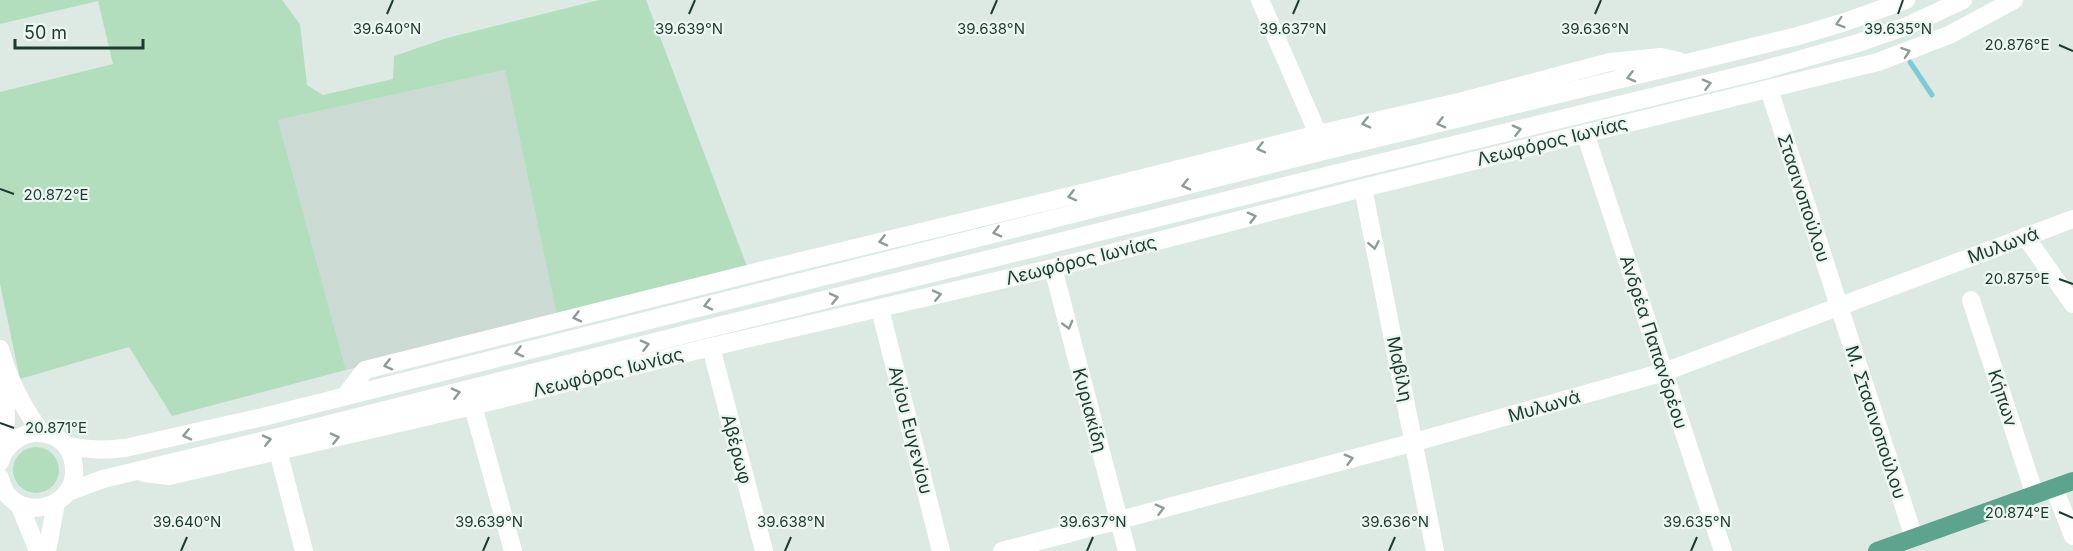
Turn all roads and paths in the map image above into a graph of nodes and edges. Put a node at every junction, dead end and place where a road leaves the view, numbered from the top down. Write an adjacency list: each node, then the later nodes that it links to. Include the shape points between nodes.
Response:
1 (1260, 0): 8 (street)
2 (1963, 0): 27 (street, Λεωφόρος Ιωνίας, one-way to 2, via 1763,70 1858,43)
3 (2014, 0): 6 (street, Λεωφόρος Ιωνίας, one-way to 3, via 1878,62 1949,35)
4 (1898, 1): 5 (street, one-way to 5, via 1798,36)
5 (1689, 63): 8 (street, one-way to 8, via 1661,57 1610,62); 20 (street, one-way to 20)
6 (1769, 89): 7 (street, Λεωφόρος Ιωνίας); 15 (street, Στασινοπούλου)
7 (1586, 133): 9 (street, Λεωφόρος Ιωνίας); 19 (street, Ανδρέα Παπανδρέου)
8 (1318, 134): 20 (street, one-way to 20, via 365,370)
9 (1363, 188): 12 (street, Λεωφόρος Ιωνίας, one-way to 9); 23 (street, Μαβίλη, one-way to 23)
10 (2073, 219): 11 (street, Μυλωνά)
11 (2025, 236): 14 (street); 15 (street, Μυλωνά)
12 (1053, 268): 16 (street, Λεωφόρος Ιωνίας, one-way to 12); 34 (street, Κυριακίδη, one-way to 34)
13 (1971, 300): 31 (street, Κήπων)
14 (2073, 304)
15 (1839, 306): 19 (street, Μυλωνά); 36 (street, Μ. Στασινοπούλου)
16 (880, 309): 17 (street, Λεωφόρος Ιωνίας); 43 (street, Αγίου Ευγενίου)
17 (711, 347): 21 (street, Λεωφόρος Ιωνίας); 42 (street, Αβέρωφ)
18 (2, 355): 22 (street, via 13,388); 26 (street, via 6,418)
19 (1664, 372): 23 (street, Μυλωνά); 47 (street, Ανδρέα Παπανδρέου)
20 (345, 396): 24 (street, one-way to 24, via 125,448 85,450)
21 (473, 406): 25 (street, Λεωφόρος Ιωνίας, one-way to 21); 41 (street)
22 (42, 432): 24 (street); 26 (street, via 19,437 9,444)
23 (1415, 442): 34 (street, Μυλωνά, one-way to 23); 46 (street, Μαβίλη)
24 (65, 445): 32 (street, via 74,468 73,480)
25 (278, 451): 27 (street, Λεωφόρος Ιωνίας, via 169,476); 40 (street)
26 (1, 459)
27 (136, 471): 32 (street, Λεωφόρος Ιωνίας, via 84,484)
28 (0, 478): 33 (street)
29 (2073, 481): 30 (main road)
30 (2055, 488): 31 (main road); 35 (street)
31 (2035, 495): 36 (main road)
32 (62, 497): 33 (street, Λεωφόρος Ιωνίας, via 38,508); 39 (street)
33 (11, 501): 38 (street)
34 (1119, 520): 44 (street, Μυλωνά); 45 (street, Κυριακίδη)
35 (2073, 536)
36 (1914, 538): 37 (main road)
37 (1886, 550)
38 (38, 551)
39 (47, 551)
40 (304, 551)
41 (513, 551)
42 (764, 551)
43 (941, 551)
44 (1002, 551)
45 (1127, 551)
46 (1436, 551)
47 (1723, 551)

